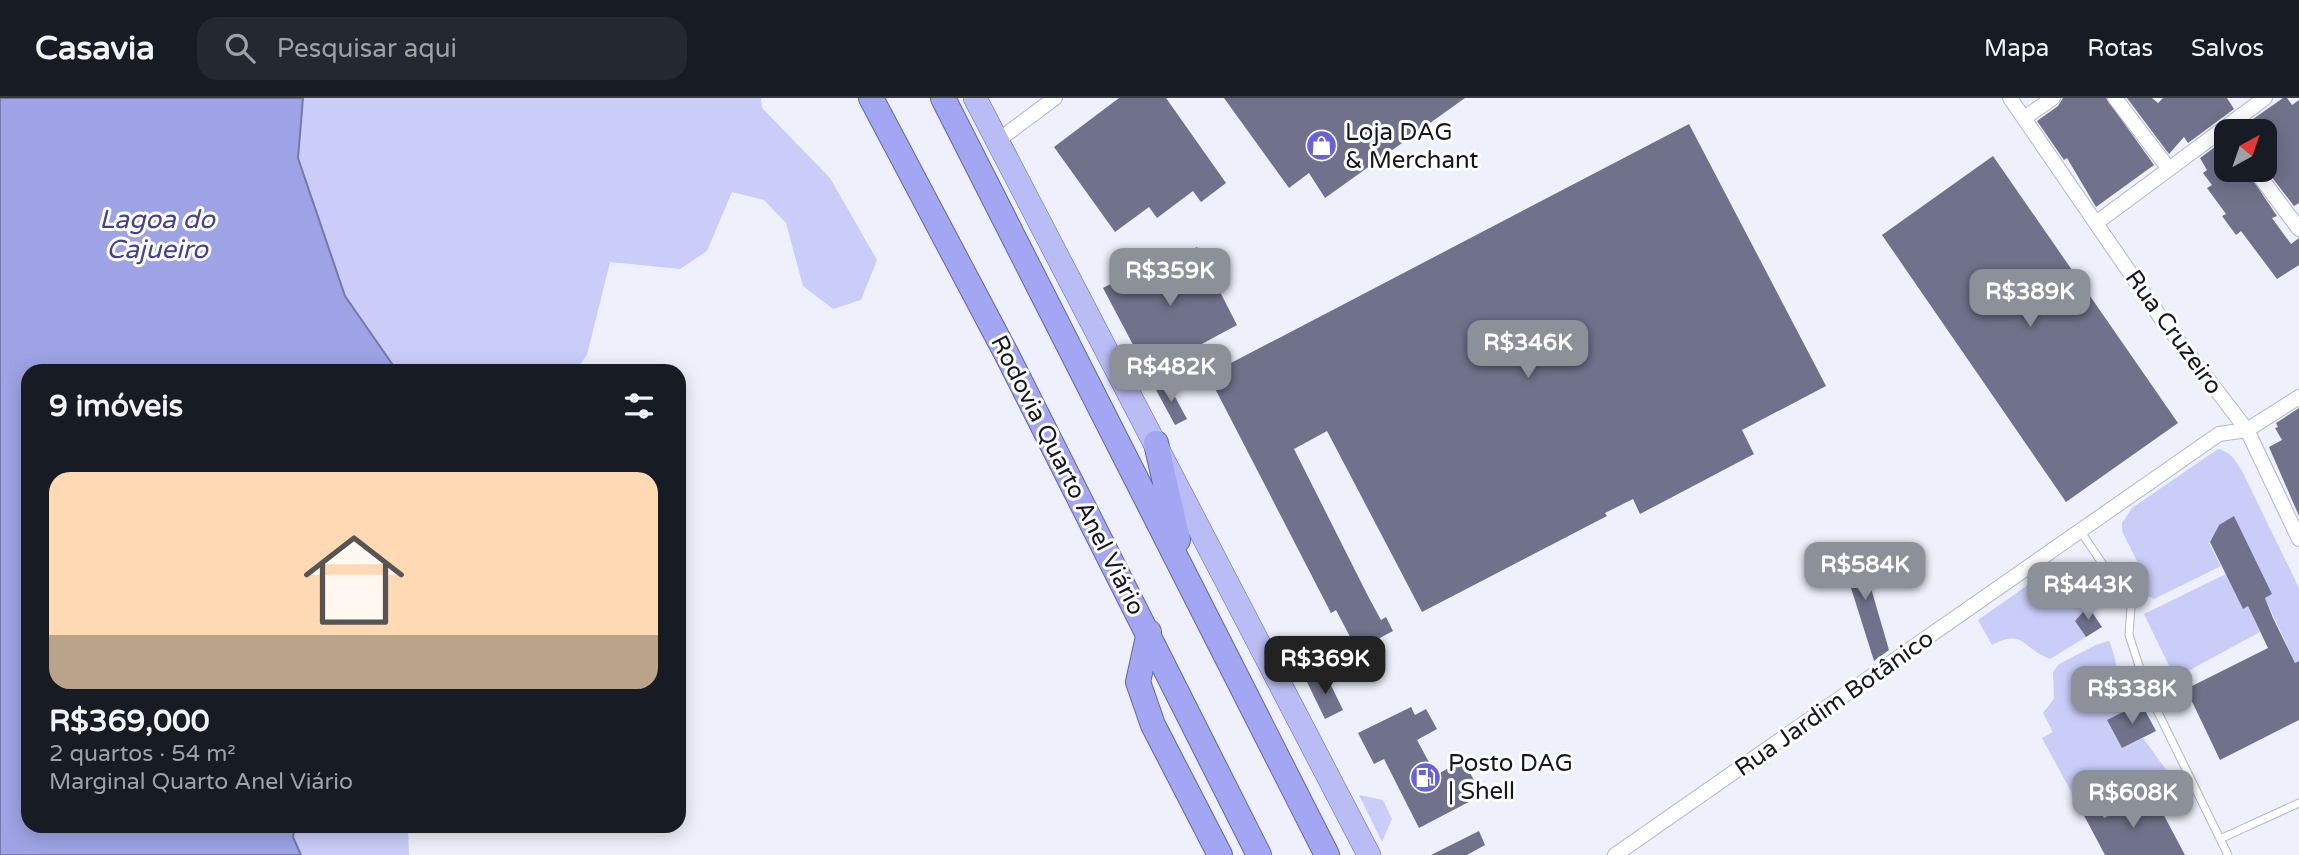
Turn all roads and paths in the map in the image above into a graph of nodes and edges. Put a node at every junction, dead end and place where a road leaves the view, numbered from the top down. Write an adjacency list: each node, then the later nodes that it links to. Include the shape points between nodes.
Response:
1 (870, 98): 24 (highway, Rodovia Quarto Anel Viário)
2 (943, 98): 23 (highway)
3 (975, 98): 13 (main road)
4 (1055, 98): 13 (street)
5 (2010, 98): 10 (street, Rua Cruzeiro)
6 (2053, 98): 10 (street)
7 (2115, 98): 14 (street)
8 (2265, 98): 9 (street)
9 (2249, 103): 11 (street)
10 (2024, 118): 16 (street, Rua Cruzeiro)
11 (2235, 119)
12 (2214, 138): 14 (street)
13 (997, 141): 20 (main road)
14 (2169, 169): 16 (street)
15 (2264, 182): 17 (street)
16 (2096, 223): 19 (street, Rua Cruzeiro)
17 (2299, 229)
18 (2299, 397): 19 (street, Rua Jardim Botânico)
19 (2247, 430): 21 (street, Rua Cruzeiro); 22 (street, Rua Jardim Botânico, via 2218,434)
20 (1156, 443): 23 (highway); 30 (main road)
21 (2297, 531)
22 (2081, 533): 26 (lane, via 2131,607 2129,635 2147,690); 31 (street, Rua Jardim Botânico)
23 (1189, 584): 29 (highway)
24 (1149, 632): 27 (highway, via 1138,682 1153,725); 28 (highway, Rodovia Quarto Anel Viário)
25 (2299, 803): 26 (lane)
26 (2220, 839): 32 (lane)
27 (1220, 855)
28 (1259, 855)
29 (1327, 855)
30 (1369, 855)
31 (1615, 855)
32 (2228, 855)

